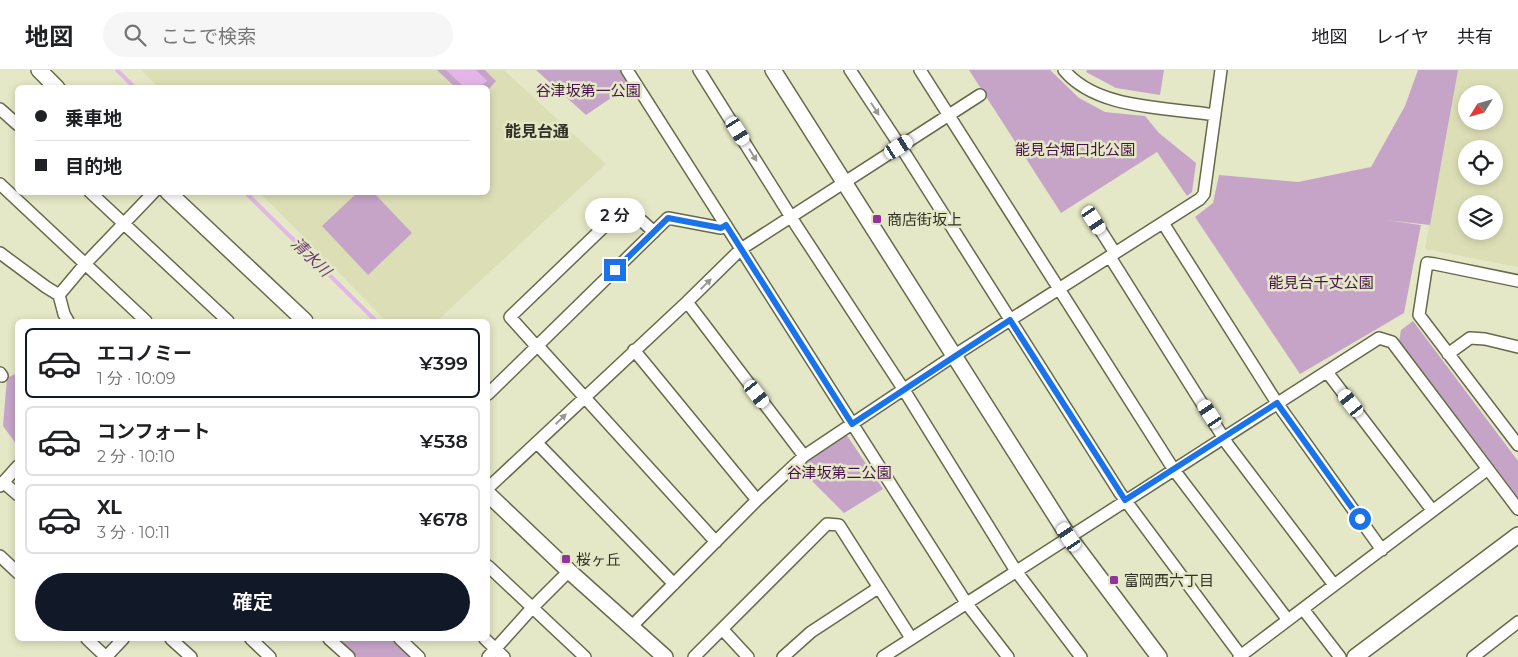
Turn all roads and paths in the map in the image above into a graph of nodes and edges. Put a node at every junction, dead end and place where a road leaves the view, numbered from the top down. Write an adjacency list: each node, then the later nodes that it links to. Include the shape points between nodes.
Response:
1 (39, 70): 9 (street)
2 (627, 70): 25 (street)
3 (699, 70): 21 (street, one-way to 21)
4 (773, 70): 16 (street)
5 (850, 70): 15 (street, one-way to 15)
6 (920, 70): 13 (street)
7 (1064, 70): 12 (street, via 1079,84 1109,99)
8 (1221, 70): 12 (street)
9 (54, 85)
10 (980, 95): 13 (street)
11 (0, 109): 14 (street)
12 (1214, 115): 24 (street, via 1204,194)
13 (948, 116): 15 (street); 32 (street)
14 (15, 122)
15 (899, 147): 16 (street); 39 (street)
16 (845, 182): 21 (street); 44 (street)
17 (0, 184): 30 (street)
18 (93, 195): 23 (street)
19 (151, 195): 23 (street)
20 (171, 195): 38 (street)
21 (791, 216): 27 (street); 46 (street)
22 (1094, 220): 29 (street)
23 (124, 224): 30 (street); 37 (street)
24 (1163, 224): 29 (street); 49 (street)
25 (726, 225): 26 (street, via 721,228 668,218); 27 (street)
26 (654, 232): 40 (street); 40 (street, via 642,221 612,219 510,317)
27 (741, 249): 34 (street, one-way to 27); 50 (street)
28 (0, 253): 33 (street)
29 (1113, 255): 32 (street); 51 (street)
30 (85, 264): 33 (street); 36 (street)
31 (1518, 282): 43 (street, via 1427,263 1419,314)
32 (1060, 289): 39 (street); 57 (street)
33 (60, 295): 35 (street)
34 (687, 302): 42 (street); 54 (street)
35 (67, 319)
36 (144, 319)
37 (226, 319)
38 (303, 319)
39 (1010, 320): 44 (street); 63 (street)
40 (537, 346): 47 (street); 48 (street)
41 (1518, 347): 43 (street, via 1470,338)
42 (634, 350): 48 (street); 62 (street)
43 (1448, 354): 53 (street)
44 (955, 355): 46 (street); 67 (street)
45 (1327, 372): 49 (street); 56 (street, via 1379,338 1392,342); 65 (street)
46 (904, 390): 50 (street); 74 (street)
47 (490, 392)
48 (584, 396): 52 (street, one-way to 48); 68 (street)
49 (1277, 403): 51 (street); 69 (street)
50 (852, 424): 54 (street); 78 (street)
51 (1224, 437): 57 (street); 76 (street)
52 (537, 442): 59 (street); 75 (street)
53 (1518, 444)
54 (804, 456): 62 (street)
55 (15, 469): 58 (street)
56 (1488, 469): 64 (street); 65 (street)
57 (1174, 470): 63 (street); 81 (street)
58 (2, 484): 60 (street)
59 (490, 486)
60 (15, 493)
61 (490, 496): 73 (street)
62 (757, 500): 68 (street)
63 (1125, 500): 67 (street); 95 (street)
64 (1518, 509)
65 (1432, 510): 69 (street)
66 (1518, 535): 111 (street)
67 (1069, 537): 74 (street); 109 (street)
68 (716, 542): 75 (street)
69 (1382, 550): 76 (street)
70 (0, 556): 72 (street)
71 (490, 568): 79 (street)
72 (15, 570)
73 (570, 571): 79 (street); 83 (street)
74 (1016, 571): 78 (street); 108 (street)
75 (674, 584): 83 (street)
76 (1334, 585): 80 (street)
77 (878, 588): 84 (street, via 838,525 827,524); 85 (street); 105 (street, via 812,632)
78 (967, 604): 85 (street); 107 (street)
79 (532, 608): 93 (street); 101 (street)
80 (1304, 609): 81 (street); 110 (street)
81 (1288, 620): 95 (street)
82 (1518, 622): 94 (street)
83 (631, 627): 102 (street)
84 (722, 630): 103 (street); 104 (street)
85 (911, 638): 106 (street)
86 (89, 641): 96 (street)
87 (121, 641): 96 (street)
88 (173, 641): 97 (street)
89 (253, 641): 98 (street)
90 (331, 641): 99 (street)
91 (402, 641): 100 (street)
92 (486, 641): 93 (street)
93 (496, 654)
94 (1480, 655)
95 (1240, 656)
96 (106, 657)
97 (191, 657)
98 (270, 657)
99 (349, 657)
100 (419, 657)
101 (585, 657)
102 (665, 657)
103 (694, 657)
104 (748, 657)
105 (783, 657)
106 (883, 657)
107 (1008, 657)
108 (1081, 657)
109 (1159, 657)
110 (1340, 657)
111 (1355, 657)

